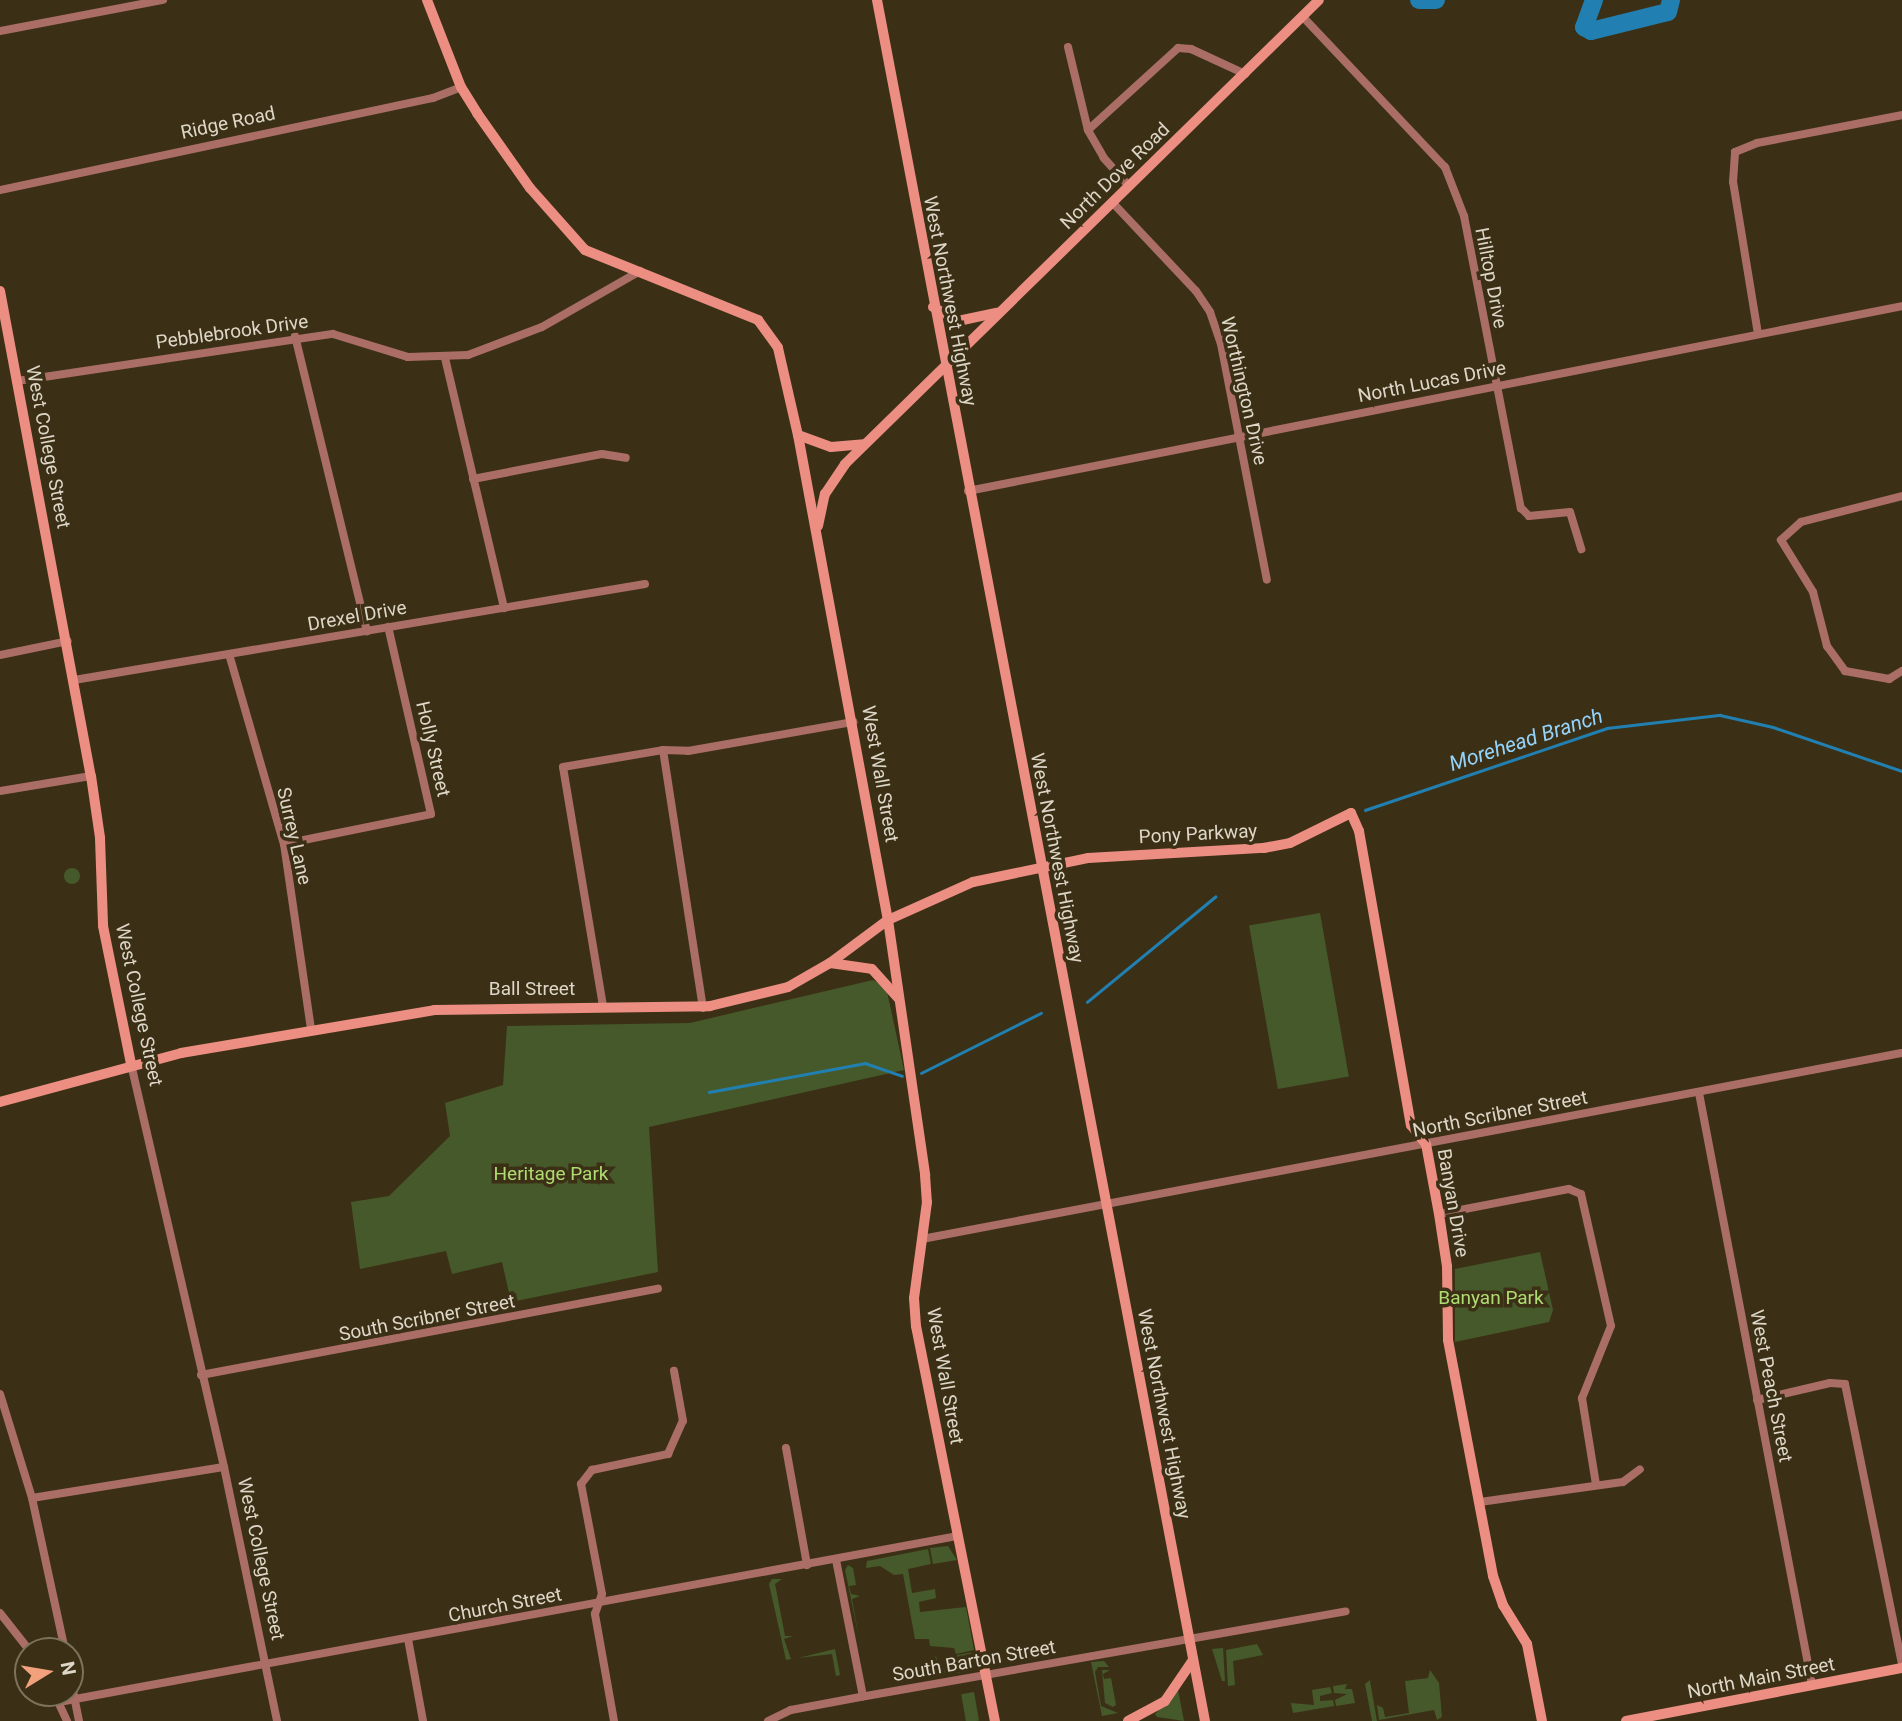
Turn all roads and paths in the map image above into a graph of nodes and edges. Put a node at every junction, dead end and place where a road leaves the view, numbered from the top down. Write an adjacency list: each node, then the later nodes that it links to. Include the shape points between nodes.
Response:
1 (163, 0): 6 (street)
2 (427, 0): 9 (street, West Wall Street)
3 (877, 0): 18 (street, West Northwest Highway)
4 (1319, 0): 5 (street, North Dove Road)
5 (1303, 17): 8 (street, North Dove Road); 25 (street, Hilltop Drive, via 1445,167 1464,216)
6 (0, 31)
7 (1068, 47): 11 (street)
8 (1245, 74): 11 (street, via 1191,49 1178,48); 12 (street, North Dove Road)
9 (461, 87): 13 (street, Ridge Road, via 433,98); 15 (street, West Wall Street, via 530,188 585,250)
10 (1902, 115): 20 (street, via 1757,143 1742,147 1733,160)
11 (1088, 130): 12 (street, via 1104,158)
12 (1129, 186): 14 (street, North Dove Road)
13 (0, 190)
14 (1112, 202): 19 (street, North Dove Road); 27 (street, Worthington Drive, via 1196,291 1210,312)
15 (640, 271): 22 (street, Pebblebrook Drive, via 542,327 487,349); 26 (street, West Wall Street, via 758,320 778,348)
16 (0, 291): 24 (street, West College Street)
17 (1902, 306): 20 (street, North Lucas Drive)
18 (933, 307): 19 (street, via 958,321); 23 (street, West Northwest Highway)
19 (1003, 311): 23 (street, North Dove Road)
20 (1758, 334): 25 (street, North Lucas Drive)
21 (295, 336): 22 (street, Pebblebrook Drive, via 333,334 408,357); 24 (street, Pebblebrook Drive); 39 (street)
22 (445, 358): 30 (street)
23 (941, 374): 28 (street, North Dove Road); 31 (street, West Northwest Highway)
24 (18, 381): 40 (street, West College Street)
25 (1495, 385): 27 (street, North Lucas Drive); 34 (street, Hilltop Drive, via 1521,508 1529,516 1570,512)
26 (798, 435): 28 (street, via 831,447 858,447); 33 (street, West Wall Street)
27 (1241, 437): 31 (street, North Lucas Drive); 35 (street, Worthington Drive)
28 (870, 441): 33 (street, North Dove Road, via 845,464 825,494)
29 (626, 458): 30 (street, via 602,454)
30 (472, 479): 37 (street)
31 (968, 491): 51 (street, West Northwest Highway)
32 (1902, 496): 43 (street, via 1820,516 1801,523 1781,540 1813,592 1827,646 1845,671 1889,679)
33 (817, 536): 45 (street, West Wall Street)
34 (1581, 549)
35 (1267, 580)
36 (645, 584): 37 (street, Drexel Drive)
37 (504, 608): 38 (street, Drexel Drive)
38 (388, 627): 39 (street, Drexel Drive); 50 (street, Holly Street, via 431,814)
39 (367, 631): 41 (street, Drexel Drive)
40 (68, 641): 42 (street); 44 (street, West College Street)
41 (229, 654): 44 (street, Drexel Drive); 50 (street, Surrey Lane)
42 (0, 655)
43 (1902, 671)
44 (74, 680): 47 (street, West College Street)
45 (853, 722): 46 (street, via 688,751); 52 (street, West Wall Street)
46 (663, 750): 55 (street, via 562,767); 56 (street)
47 (91, 776): 48 (street); 59 (street, West College Street, via 100,838 103,926)
48 (0, 791)
49 (1351, 813): 51 (street, Pony Parkway, via 1290,843 1264,848 1108,856); 62 (street, Banyan Drive, via 1359,831 1412,1125)
50 (284, 844): 57 (street, Surrey Lane)
51 (1040, 866): 52 (street, Ball Street, via 963,885); 63 (street, West Northwest Highway)
52 (888, 920): 53 (street, Ball Street); 54 (street, West Wall Street)
53 (830, 963): 54 (street, via 872,970); 56 (street, Ball Street, via 788,986)
54 (899, 1000): 65 (street, West Wall Street, via 925,1175)
55 (603, 1006): 56 (street, Ball Street); 57 (street, Ball Street, via 482,1006)
56 (703, 1008)
57 (311, 1029): 59 (street, Ball Street)
58 (1902, 1053): 60 (street, North Scribner Street)
59 (131, 1064): 61 (street, Ball Street); 68 (street, West College Street)
60 (1699, 1093): 62 (street, North Scribner Street); 70 (street, West Peach Street)
61 (0, 1102)
62 (1426, 1144): 63 (street, North Scribner Street); 64 (street, Banyan Drive)
63 (1104, 1203): 65 (street); 86 (street, West Northwest Highway)
64 (1439, 1213): 74 (street, via 1569,1189 1581,1194 1611,1326 1582,1398); 76 (street, Banyan Drive, via 1447,1266 1448,1340)
65 (922, 1239): 77 (street, West Wall Street, via 914,1298 916,1326)
66 (657, 1289): 68 (street, South Scribner Street)
67 (674, 1371): 80 (street, via 682,1421 668,1454 592,1470 581,1484 602,1594)
68 (201, 1375): 72 (street, West College Street)
69 (0, 1394): 75 (street)
70 (1757, 1400): 89 (street, via 1830,1383 1846,1384); 91 (street, West Peach Street)
71 (786, 1448): 79 (street)
72 (225, 1467): 75 (street); 88 (street, West College Street)
73 (1640, 1469): 74 (street, via 1623,1482)
74 (1596, 1484): 76 (street)
75 (32, 1499): 84 (street)
76 (1480, 1502): 101 (street, Banyan Drive, via 1497,1594 1527,1644)
77 (957, 1536): 78 (street, Church Street); 90 (street, West Wall Street)
78 (836, 1560): 79 (street, Church Street); 92 (street)
79 (807, 1565): 80 (street, Church Street)
80 (597, 1604): 85 (street, Church Street); 96 (street)
81 (1346, 1611): 86 (street, South Barton Street)
82 (0, 1613): 83 (street)
83 (19, 1637)
84 (62, 1637)
85 (408, 1639): 88 (street, Church Street); 95 (street)
86 (1190, 1640): 87 (street, West Northwest Highway); 90 (street, South Barton Street)
87 (1193, 1660): 99 (street, via 1165,1701); 100 (street, West Northwest Highway)
88 (265, 1664): 93 (street, Church Street); 94 (street, West College Street)
89 (1902, 1666): 91 (street, North Main Street)
90 (984, 1674): 92 (street, South Barton Street); 98 (street, West Wall Street)
91 (1812, 1685): 102 (street, North Main Street)
92 (863, 1696): 97 (street, South Barton Street, via 791,1710)
93 (84, 1697)
94 (277, 1721)
95 (423, 1721)
96 (614, 1721)
97 (768, 1721)
98 (995, 1721)
99 (1128, 1721)
100 (1205, 1721)
101 (1542, 1721)
102 (1626, 1721)

